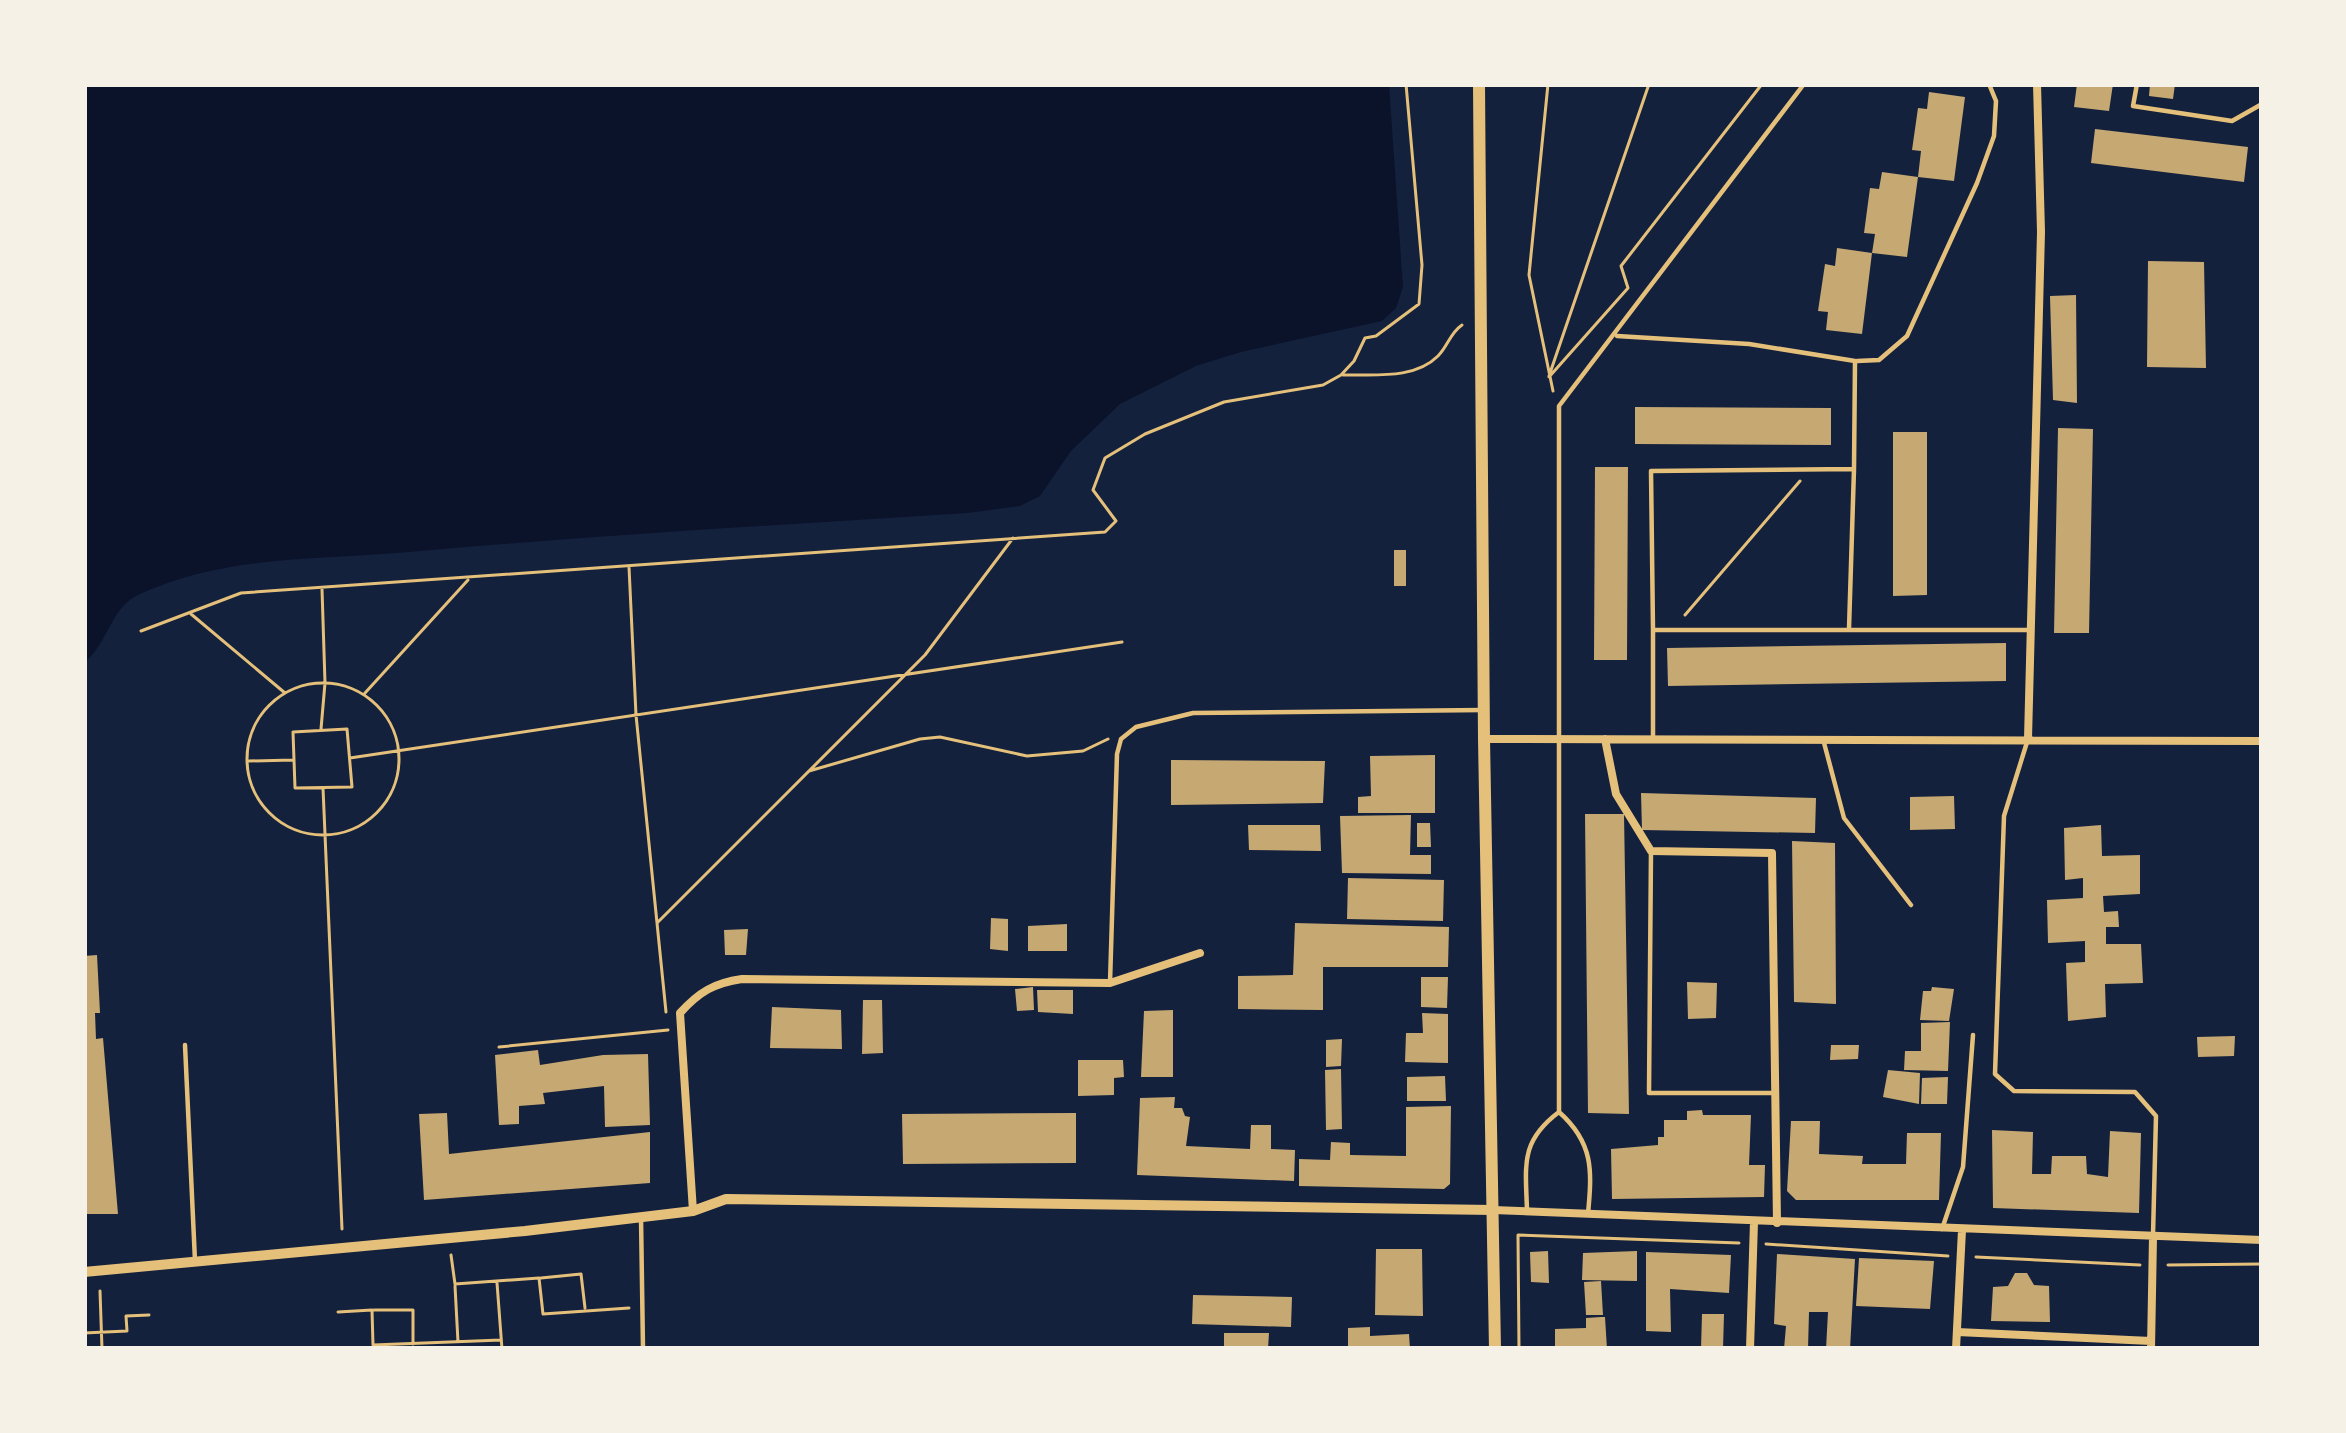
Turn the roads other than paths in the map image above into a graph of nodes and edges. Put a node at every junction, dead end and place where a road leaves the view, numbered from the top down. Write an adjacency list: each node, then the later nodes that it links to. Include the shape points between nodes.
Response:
1 (1479, 84): 13 (main road)
2 (1804, 84): 7 (lane)
3 (1989, 84): 8 (lane, via 1994,136 1907,336 1879,360)
4 (2037, 84): 12 (street)
5 (2137, 84): 6 (lane, via 2133,106 2232,121)
6 (2262, 104)
7 (1614, 336): 8 (lane, via 1749,344); 15 (lane, via 1559,406)
8 (1855, 362): 9 (lane)
9 (1854, 469): 10 (lane); 11 (lane, via 1651,471)
10 (1850, 629): 11 (lane); 12 (lane)
11 (1653, 630): 17 (lane)
12 (2032, 631): 19 (street)
13 (1484, 710): 14 (main road); 24 (lane, via 1193,713 1124,736)
14 (1484, 739): 15 (street); 30 (main road)
15 (1556, 739): 16 (street); 28 (lane)
16 (1605, 739): 17 (street); 21 (street, via 1616,794)
17 (1653, 739): 18 (street)
18 (1823, 739): 19 (street); 22 (lane, via 1844,818)
19 (2028, 739): 20 (street); 38 (lane, via 2004,816 1995,1074 2014,1090 2135,1092 2156,1116)
20 (2262, 741)
21 (1651, 851): 27 (street, via 1772,853); 27 (lane, via 1649,1093)
22 (1911, 905)
23 (1201, 952): 24 (street)
24 (1110, 983): 29 (street, via 742,979 708,989 680,1013)
25 (1972, 1035): 36 (lane, via 1963,1168)
26 (185, 1045): 40 (lane)
27 (1777, 1093): 35 (street)
28 (1559, 1112): 31 (lane, via 1528,1144); 32 (lane, via 1587,1147)
29 (693, 1210): 30 (street, via 726,1199); 33 (street)
30 (1493, 1210): 31 (street); 45 (main road)
31 (1527, 1212): 32 (street)
32 (1588, 1214): 34 (street)
33 (641, 1217): 40 (street); 44 (lane)
34 (1754, 1222): 35 (street); 46 (street)
35 (1777, 1223): 36 (street)
36 (1942, 1229): 37 (street)
37 (1962, 1230): 38 (street); 42 (street)
38 (2153, 1236): 39 (street); 43 (street)
39 (2262, 1240)
40 (195, 1262): 41 (street)
41 (84, 1272)
42 (1957, 1332): 43 (street); 47 (street)
43 (2151, 1345)
44 (643, 1349)
45 (1495, 1349)
46 (1750, 1349)
47 (1956, 1349)

